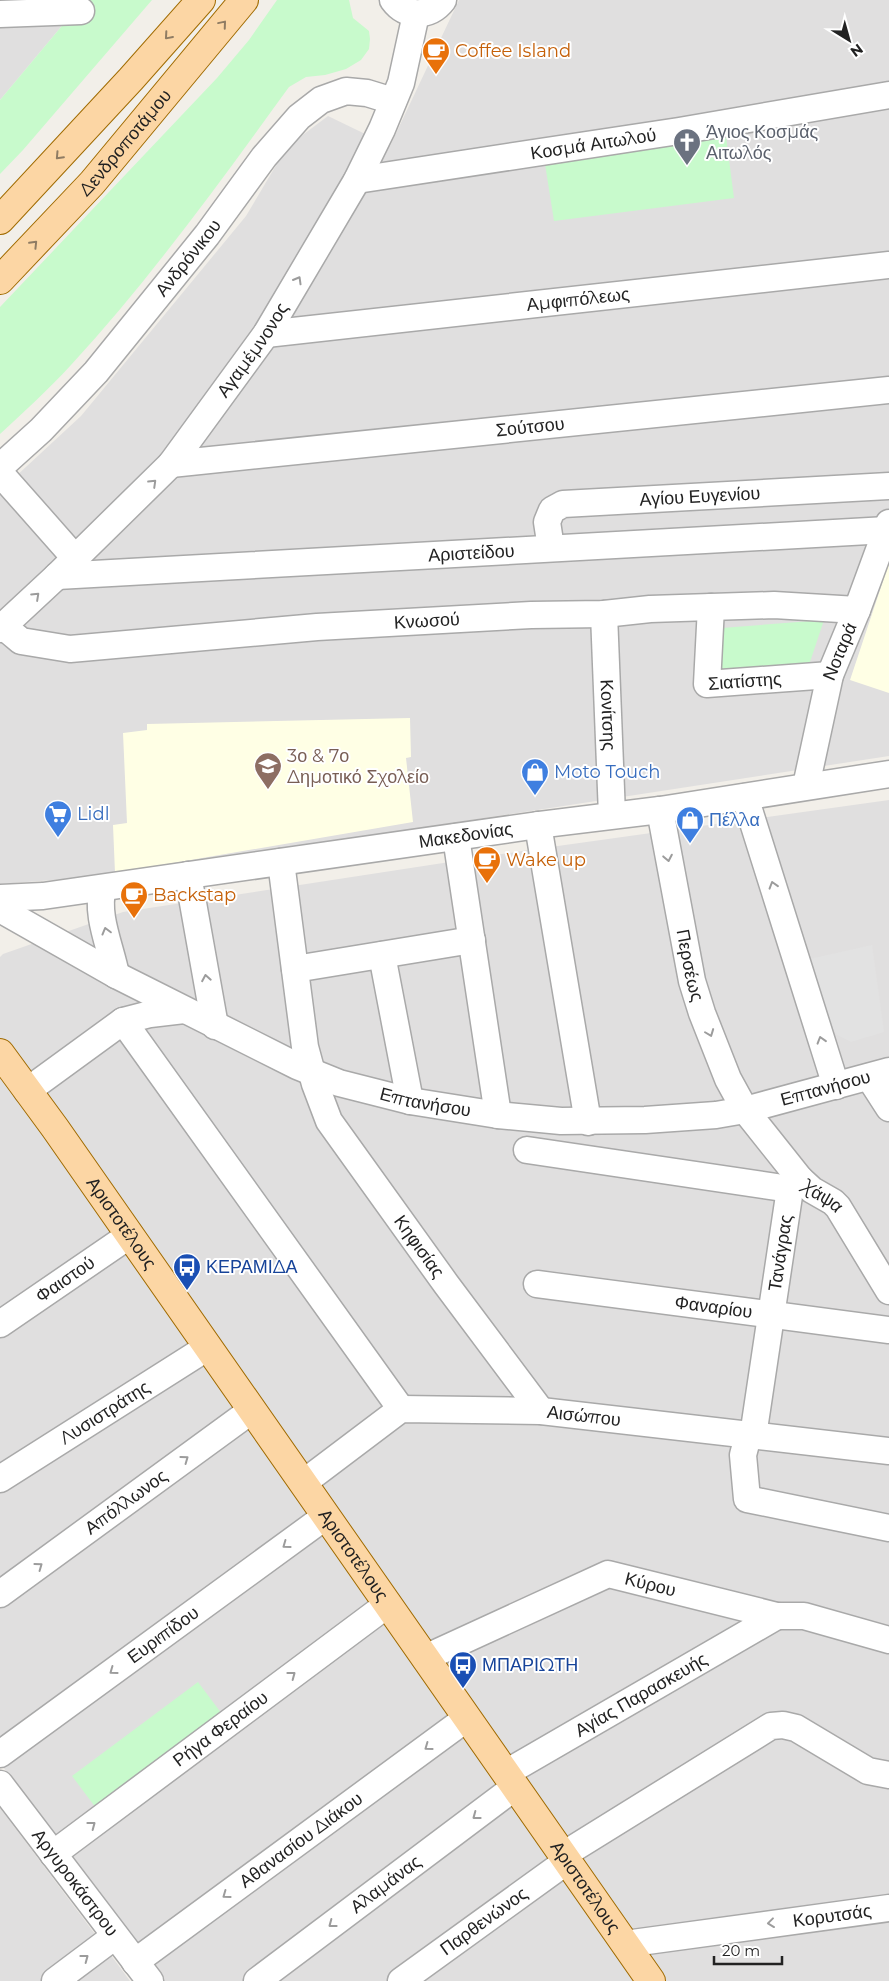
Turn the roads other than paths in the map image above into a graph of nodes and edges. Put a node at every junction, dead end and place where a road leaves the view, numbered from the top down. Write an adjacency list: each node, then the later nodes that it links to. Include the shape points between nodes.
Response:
1 (201, 0): 11 (main road, Δενδροποτάμου, one-way to 11)
2 (244, 0): 13 (main road, Δενδροποτάμου, one-way to 2, via 92,183)
3 (393, 0): 7 (street, via 406,12)
4 (443, 0): 7 (street, via 435,9)
5 (82, 11): 6 (street)
6 (0, 14)
7 (416, 14): 9 (street, Αγαμέμνονος)
8 (889, 95): 10 (street, Κοσμά Αιτωλού)
9 (394, 101): 10 (street, Αγαμέμνονος); 17 (street, Ανδρόνικου, via 367,92 346,91 321,100 299,117 96,372)
10 (357, 180): 14 (street, Αγαμέμνονος, one-way to 10)
11 (0, 220)
12 (889, 265): 14 (street, Αμφιπόλεως)
13 (0, 280)
14 (266, 334): 16 (street, Αγαμέμνονος)
15 (889, 390): 16 (street, Σούτσου)
16 (171, 464): 22 (street, Αγαμέμνονος, one-way to 16)
17 (0, 467)
18 (0, 473): 22 (street)
19 (889, 486): 21 (street, Αγίου Ευγενίου, via 563,504 552,510 547,522)
20 (888, 526): 21 (street, Αριστείδου); 24 (street, Νοταρά)
21 (551, 548): 22 (street, Αριστείδου)
22 (66, 567): 26 (street, Αγαμέμνονος, one-way to 22)
23 (711, 607): 24 (street, Κνωσού, via 774,605); 25 (street, Κνωσού); 27 (street, Σιατίστης, via 707,684)
24 (857, 610): 27 (street, Νοταρά)
25 (604, 614): 26 (street, Κνωσού, via 317,627 70,649 21,641); 32 (street, Κονίτσης)
26 (1, 628)
27 (830, 675): 29 (street, Νοταρά)
28 (889, 774): 29 (street, Μακεδονίας)
29 (806, 786): 30 (street, Μακεδονίας)
30 (745, 797): 31 (street, Μακεδονίας); 50 (street, one-way to 30)
31 (660, 810): 32 (street, Μακεδονίας); 54 (street, Περσέως, one-way to 54, via 692,981 721,1062)
32 (612, 816): 33 (street, Μακεδονίας)
33 (538, 824): 34 (street, Μακεδονίας); 56 (street)
34 (456, 837): 35 (street, Μακεδονίας); 39 (street)
35 (281, 862): 36 (street, Μακεδονίας); 41 (street, Κηφισίας)
36 (188, 875): 37 (street, Μακεδονίας); 45 (street, one-way to 36)
37 (103, 888): 38 (street, Μακεδονίας, via 43,896); 42 (street, one-way to 37, via 101,912)
38 (2, 910): 42 (street, Επτανήσου)
39 (472, 940): 40 (street); 55 (street)
40 (382, 955): 41 (street); 52 (street)
41 (295, 969): 47 (street, Κηφισίας)
42 (116, 975): 43 (street, Επτανήσου)
43 (184, 1010): 44 (street); 45 (street, Επτανήσου)
44 (122, 1021): 51 (street); 67 (street)
45 (215, 1026): 47 (street, Επτανήσου)
46 (0, 1053): 51 (main road, Αριστοτέλους)
47 (311, 1073): 52 (street, Επτανήσου, via 353,1088); 69 (street, Κηφισίας, via 329,1121)
48 (879, 1074): 50 (street, Επτανήσου); 53 (street)
49 (0, 1079): 57 (main road, Αριστοτέλους, via 14,1099)
50 (836, 1086): 54 (street, Επτανήσου)
51 (27, 1091): 57 (main road, Αριστοτέλους)
52 (410, 1101): 55 (street, Επτανήσου)
53 (889, 1108)
54 (745, 1110): 56 (street, Επτανήσου); 59 (street, Χάψα)
55 (498, 1115): 56 (street, Επτανήσου)
56 (588, 1122)
57 (55, 1128): 60 (main road, Αριστοτέλους)
58 (527, 1150): 59 (street)
59 (795, 1184): 62 (street, Χάψα, via 833,1202); 63 (street, Τανάγρας)
60 (130, 1235): 64 (street, Φαιστού); 66 (main road, Αριστοτέλους)
61 (537, 1284): 63 (street, Φαναρίου)
62 (889, 1291)
63 (771, 1316): 65 (street, Φαναρίου); 70 (street, Τανάγρας)
64 (0, 1324)
65 (889, 1330)
66 (208, 1347): 68 (main road, Αριστοτέλους); 72 (street, Λυσιστράτης)
67 (401, 1409): 69 (street, Αισώπου); 73 (street)
68 (252, 1410): 73 (main road, Αριστοτέλους); 76 (street, Απόλλωνος, one-way to 68)
69 (541, 1411): 70 (street, Αισώπου)
70 (751, 1436): 71 (street, Αισώπου); 75 (street, Τανάγρας, via 743,1455 747,1499)
71 (889, 1451)
72 (0, 1478)
73 (303, 1483): 74 (main road, Αριστοτέλους)
74 (326, 1516): 77 (main road, Αριστοτέλους); 82 (street, Ευριπίδου, one-way to 82)
75 (889, 1528)
76 (0, 1594)
77 (388, 1604): 80 (main road, Αριστοτέλους); 86 (street, Ρήγα Φεραίου, one-way to 77)
78 (777, 1616): 79 (street, Κύρου, via 804,1616); 80 (street, Κύρου, via 608,1574); 84 (street, Αγίας Παρασκευής)
79 (889, 1640)
80 (425, 1658): 81 (main road, Αριστοτέλους)
81 (467, 1718): 84 (main road, Αριστοτέλους); 91 (street, Αθανασίου Διάκου, one-way to 91)
82 (0, 1754)
83 (889, 1775): 87 (street, Παρθενώνος, via 868,1771 796,1728 771,1726)
84 (510, 1780): 87 (main road, Αριστοτέλους); 93 (street, Αλαμάνας, one-way to 93)
85 (3, 1793): 86 (street, Αργυροκάστρου)
86 (53, 1854): 89 (street, Αργυροκάστρου)
87 (565, 1858): 90 (main road, Αριστοτέλους); 94 (street, Παρθενώνος)
88 (889, 1908): 90 (street, Κορυτσάς, one-way to 90)
89 (115, 1936): 91 (street, Αργυροκάστρου); 92 (street, one-way to 89)
90 (625, 1944): 95 (main road, Αριστοτέλους)
91 (142, 1971)
92 (55, 1981)
93 (257, 1981)
94 (400, 1981)
95 (651, 1981)

